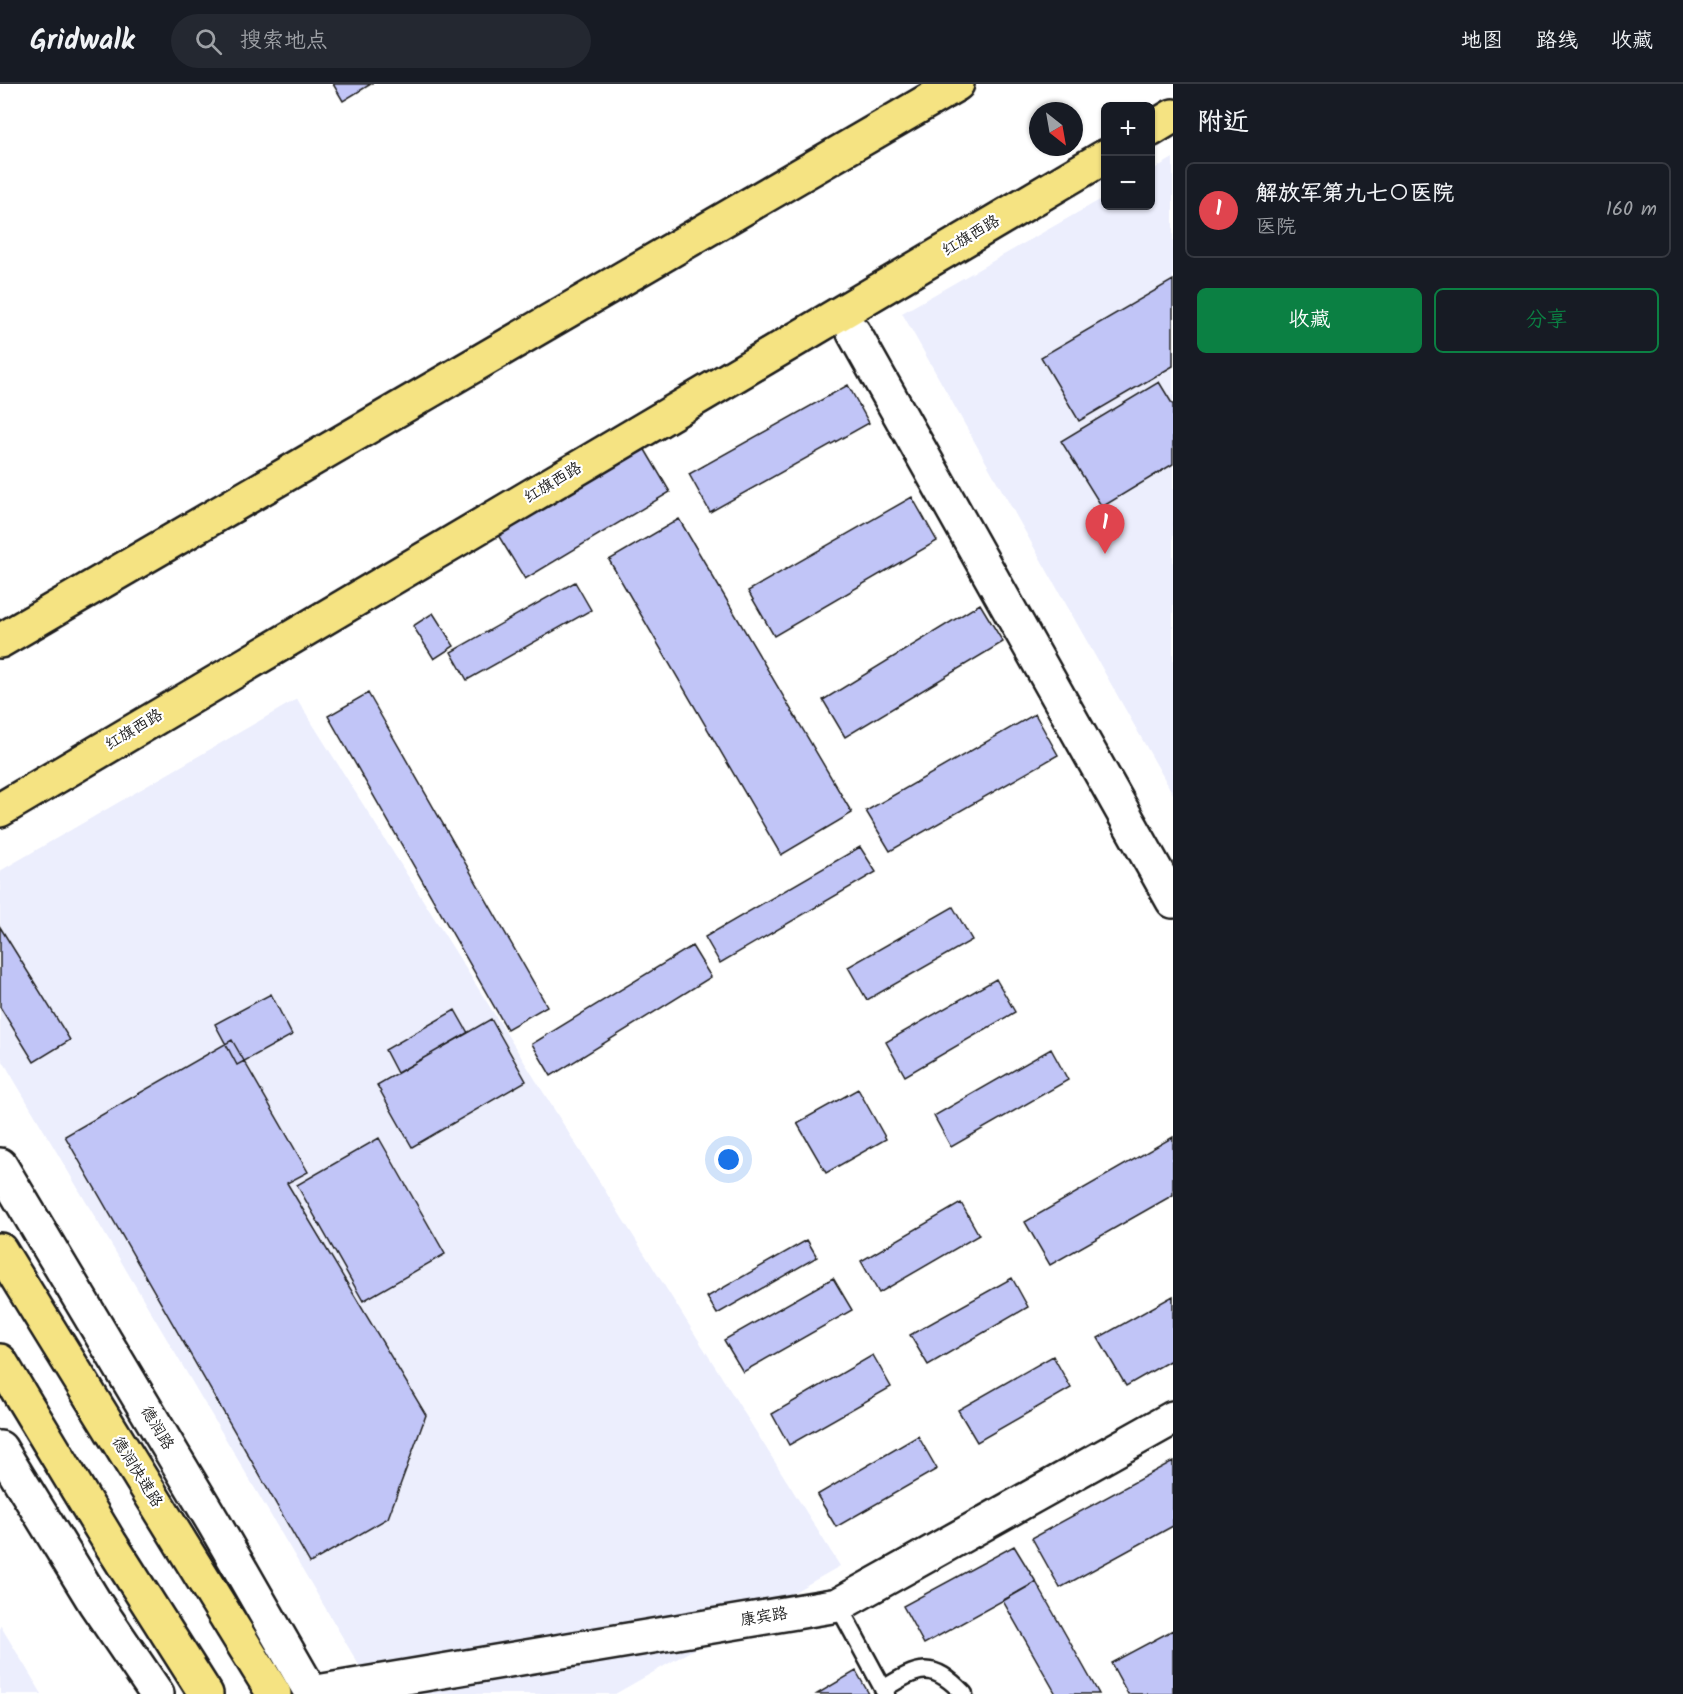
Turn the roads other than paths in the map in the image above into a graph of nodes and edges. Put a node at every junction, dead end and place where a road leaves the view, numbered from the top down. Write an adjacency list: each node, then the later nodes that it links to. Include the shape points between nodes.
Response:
1 (957, 84): 6 (main road)
2 (1173, 116): 3 (main road)
3 (1155, 127)
4 (1101, 159): 7 (main road, 红旗西路)
5 (854, 333): 8 (street)
6 (0, 641)
7 (0, 810)
8 (1173, 901)
9 (0, 1165): 16 (street, 德润路)
10 (0, 1250): 19 (main road, 德润快速路)
11 (0, 1361): 18 (main road)
12 (1173, 1418): 14 (street, 康宾路)
13 (0, 1448): 17 (street, via 95,1604)
14 (838, 1605): 15 (lane); 16 (street, 康宾路)
15 (884, 1691): 20 (lane, via 911,1672 925,1669 945,1675)
16 (311, 1693)
17 (157, 1694)
18 (206, 1694)
19 (274, 1694)
20 (964, 1694)

